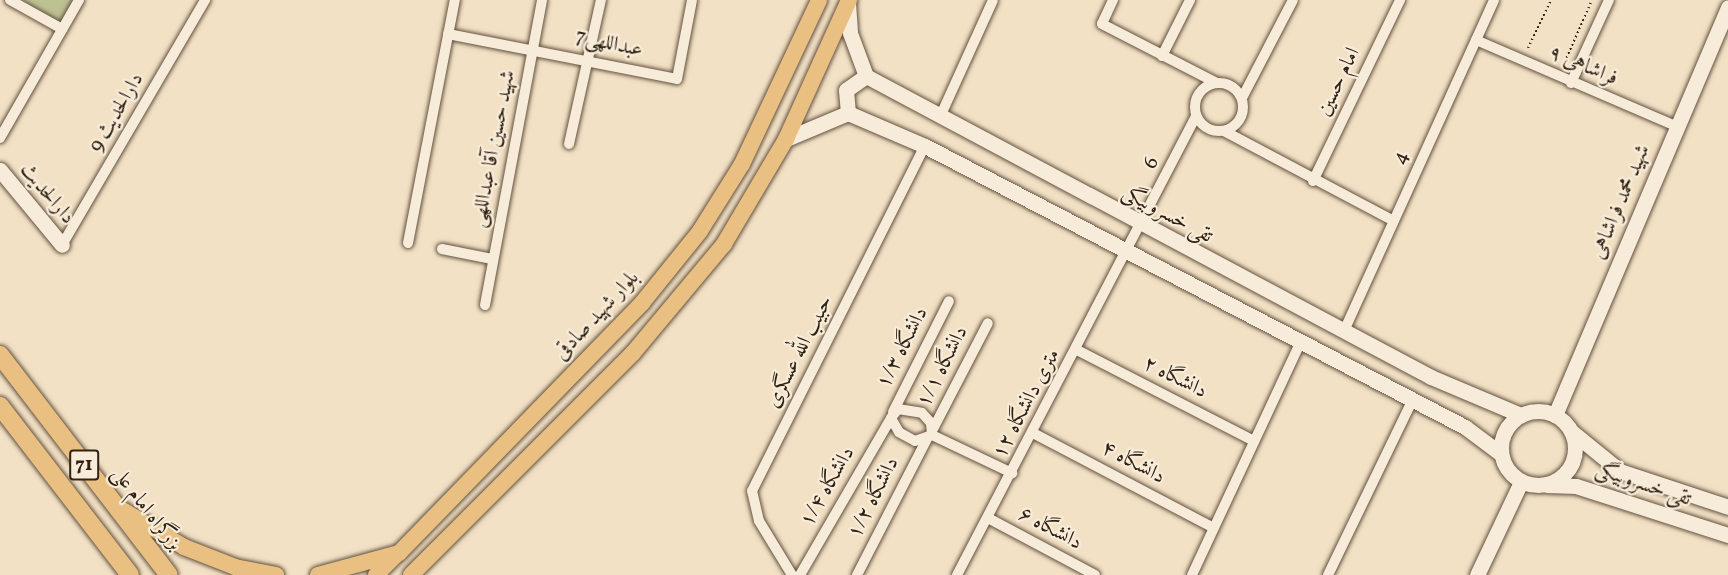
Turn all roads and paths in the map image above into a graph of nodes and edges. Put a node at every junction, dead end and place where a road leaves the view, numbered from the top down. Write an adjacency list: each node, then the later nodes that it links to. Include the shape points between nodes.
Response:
1 (10, 0): 20 (street)
2 (79, 0): 20 (street)
3 (205, 0): 48 (street, دارالحدیث 9)
4 (454, 0): 21 (street)
5 (542, 0): 24 (street, شهید حسین آقا عبداللهی)
6 (601, 0): 28 (street)
7 (692, 0): 28 (street, عبداللهی7, via 677,79)
8 (819, 0): 77 (main road, بلوار شهید صادقی, via 742,164 700,231 642,303)
9 (993, 0): 36 (street)
10 (1113, 0): 27 (street, via 1101,24)
11 (1190, 0): 27 (street)
12 (1293, 0): 33 (street)
13 (1400, 0): 44 (street, امام حسین)
14 (1494, 0): 22 (street, 4)
15 (1551, 0): 25 (path)
16 (1592, 0): 29 (path, via 1563,67)
17 (1609, 0): 32 (street)
18 (849, 2): 30 (main road, via 850,33); 40 (main road)
19 (1728, 7): 37 (main road, شهید محمد فراشاهی)
20 (63, 29): 39 (street)
21 (448, 34): 24 (street, عبداللهی7); 47 (street)
22 (1476, 40): 32 (street, فراشاهی ۹); 45 (street, 4)
23 (1517, 47): 25 (path)
24 (533, 48): 28 (street, عبداللهی7); 51 (street, شهید حسین آقا عبداللهی)
25 (1527, 51): 26 (path)
26 (1536, 55)
27 (1162, 56): 31 (street)
28 (590, 59): 41 (street)
29 (1554, 63)
30 (866, 76): 34 (main road, via 846,90); 36 (main road, تقی خسروبیگی)
31 (1217, 83): 33 (street, via 1232,87); 35 (street, via 1199,95)
32 (1571, 83): 37 (street, فراشاهی ۹)
33 (1242, 98): 38 (street, via 1243,112)
34 (848, 113): 40 (main road); 42 (main road)
35 (1196, 116): 38 (street, via 1210,130); 46 (street, 6)
36 (940, 117): 46 (main road, تقی خسروبیگی)
37 (1676, 126): 63 (main road, شهید محمد فراشاهی)
38 (1224, 131): 44 (street)
39 (0, 138)
40 (786, 139): 78 (main road, via 724,244 679,302 530,460)
41 (569, 144)
42 (925, 146): 50 (main road); 84 (street, حبیب الله عسگری, via 752,491 759,521)
43 (0, 171): 48 (main road, دارالحدیث)
44 (1313, 182): 45 (street)
45 (1394, 221): 55 (street, 4)
46 (1143, 227): 50 (street, 6); 55 (main road, تقی خسروبیگی)
47 (408, 243)
48 (62, 245)
49 (442, 249): 51 (street)
50 (1130, 251): 56 (main road); 57 (street, ۱۲ متری دانشگاه)
51 (492, 259): 53 (street, شهید حسین آقا عبداللهی)
52 (948, 301): 61 (street, دانشگاه ۱/۳)
53 (485, 305)
54 (988, 323): 66 (street, دانشگاه ۱/۱)
55 (1344, 331): 62 (main road, تقی خسروبیگی, via 1479,402)
56 (1301, 341): 59 (main road); 67 (street)
57 (1077, 350): 65 (street, ۱۲ متری دانشگاه); 67 (street, دانشگاه ۲)
58 (0, 355): 72 (highway, بزرگراه امام علی / 71)
59 (1413, 399): 68 (main road, via 1465,427); 90 (street)
60 (0, 406): 79 (highway, 71)
61 (892, 415): 66 (street, via 908,438); 66 (street, via 914,409); 85 (street, دانشگاه ۱/۴)
62 (1521, 415): 63 (main road); 68 (main road, via 1504,431)
63 (1555, 415): 64 (main road)
64 (1571, 431): 71 (main road, via 1571,465); 73 (main road, تقی خسروبیگی, via 1620,471)
65 (1033, 433): 69 (street, ۱۲ متری دانشگاه); 75 (street, دانشگاه ۴)
66 (931, 435): 69 (street); 86 (street, دانشگاه ۱/۲)
67 (1254, 441): 75 (street)
68 (1501, 454): 70 (main road)
69 (1012, 473): 74 (street, ۱۲ متری دانشگاه)
70 (1521, 482): 71 (main road); 91 (main road)
71 (1544, 485): 76 (main road, تقی خسروبیگی, via 1576,486)
72 (115, 505): 80 (highway, بزرگراه امام علی / 71); 81 (main road, via 184,547 236,567)
73 (1728, 507)
74 (988, 518): 87 (street, ۱۲ متری دانشگاه); 88 (street, دانشگاه ۶)
75 (1214, 528): 89 (street)
76 (1728, 535)
77 (399, 553): 82 (main road); 83 (main road, بلوار شهید صادقی)
78 (411, 574)
79 (130, 575)
80 (169, 575)
81 (276, 575)
82 (318, 575)
83 (376, 575)
84 (792, 575)
85 (800, 575)
86 (857, 575)
87 (957, 575)
88 (1095, 575)
89 (1192, 575)
90 (1328, 575)
91 (1477, 575)

